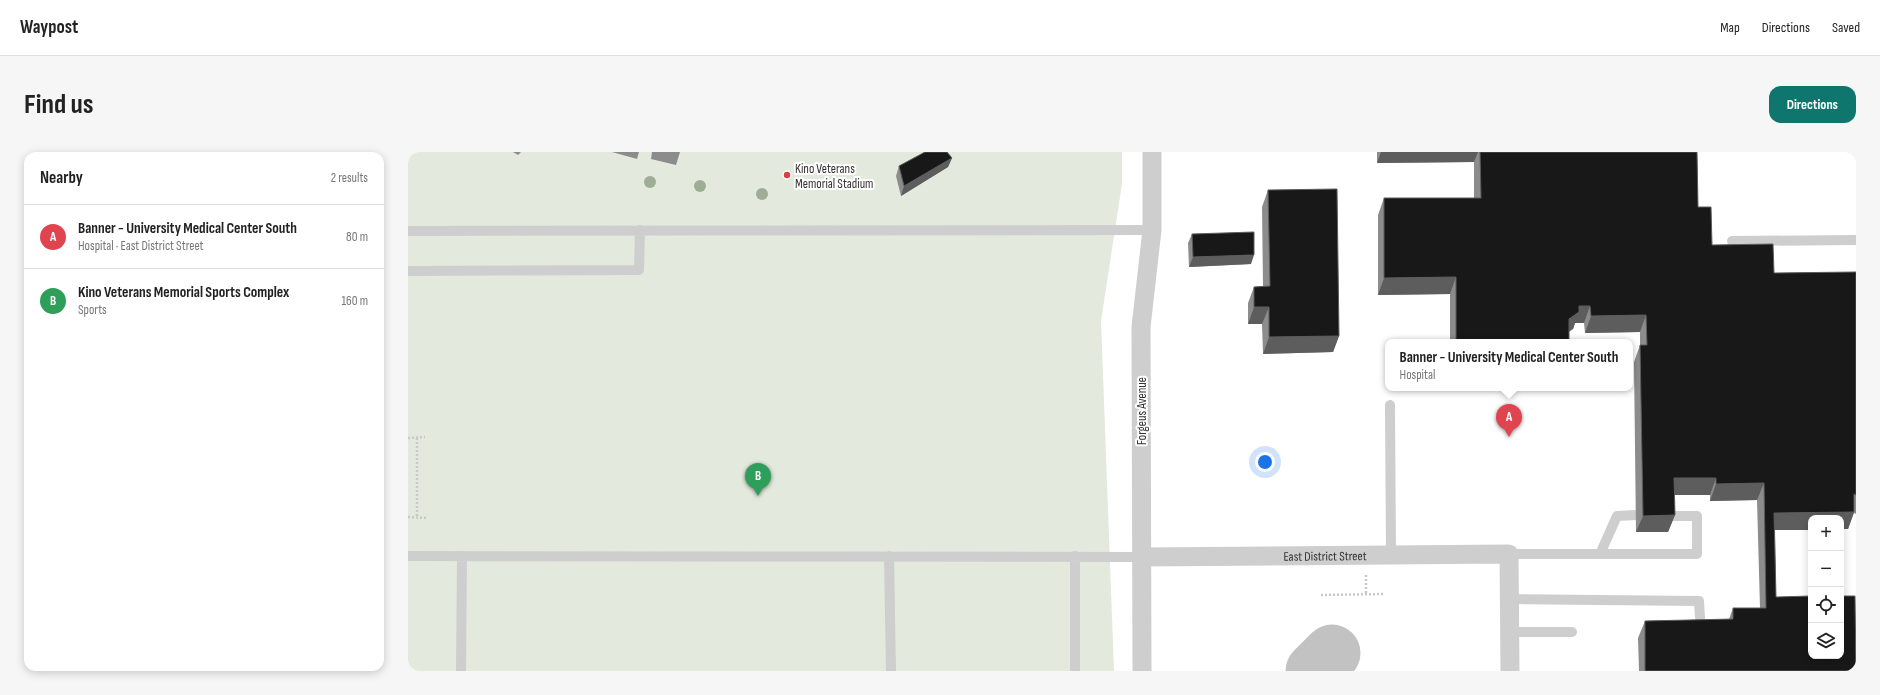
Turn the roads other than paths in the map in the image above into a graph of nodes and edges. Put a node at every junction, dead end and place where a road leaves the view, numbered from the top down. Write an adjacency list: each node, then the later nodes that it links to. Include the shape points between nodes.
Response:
1 (1152, 152): 3 (street, Forgeus Avenue)
2 (640, 230): 3 (lane); 4 (lane); 7 (lane, via 639,270)
3 (1152, 230): 18 (street, Forgeus Avenue, via 1141,327)
4 (408, 231)
5 (1856, 240): 6 (lane)
6 (1732, 241)
7 (408, 271)
8 (1390, 405): 13 (lane)
9 (1636, 515): 12 (lane, via 1617,516)
10 (1668, 516): 12 (lane, via 1697,516 1697,554)
11 (1509, 554): 12 (lane); 13 (street, East District Street); 19 (street)
12 (1600, 554)
13 (1391, 555): 18 (street, East District Street)
14 (408, 556): 15 (lane)
15 (462, 556): 16 (lane); 23 (lane)
16 (889, 556): 17 (lane); 24 (lane)
17 (1075, 556): 18 (lane); 25 (lane)
18 (1142, 557): 26 (street, Forgeus Avenue)
19 (1509, 599): 20 (lane, via 1699,601); 21 (street)
20 (1700, 618)
21 (1510, 632): 22 (lane); 27 (street)
22 (1572, 632)
23 (461, 671)
24 (891, 671)
25 (1075, 671)
26 (1142, 671)
27 (1510, 671)

